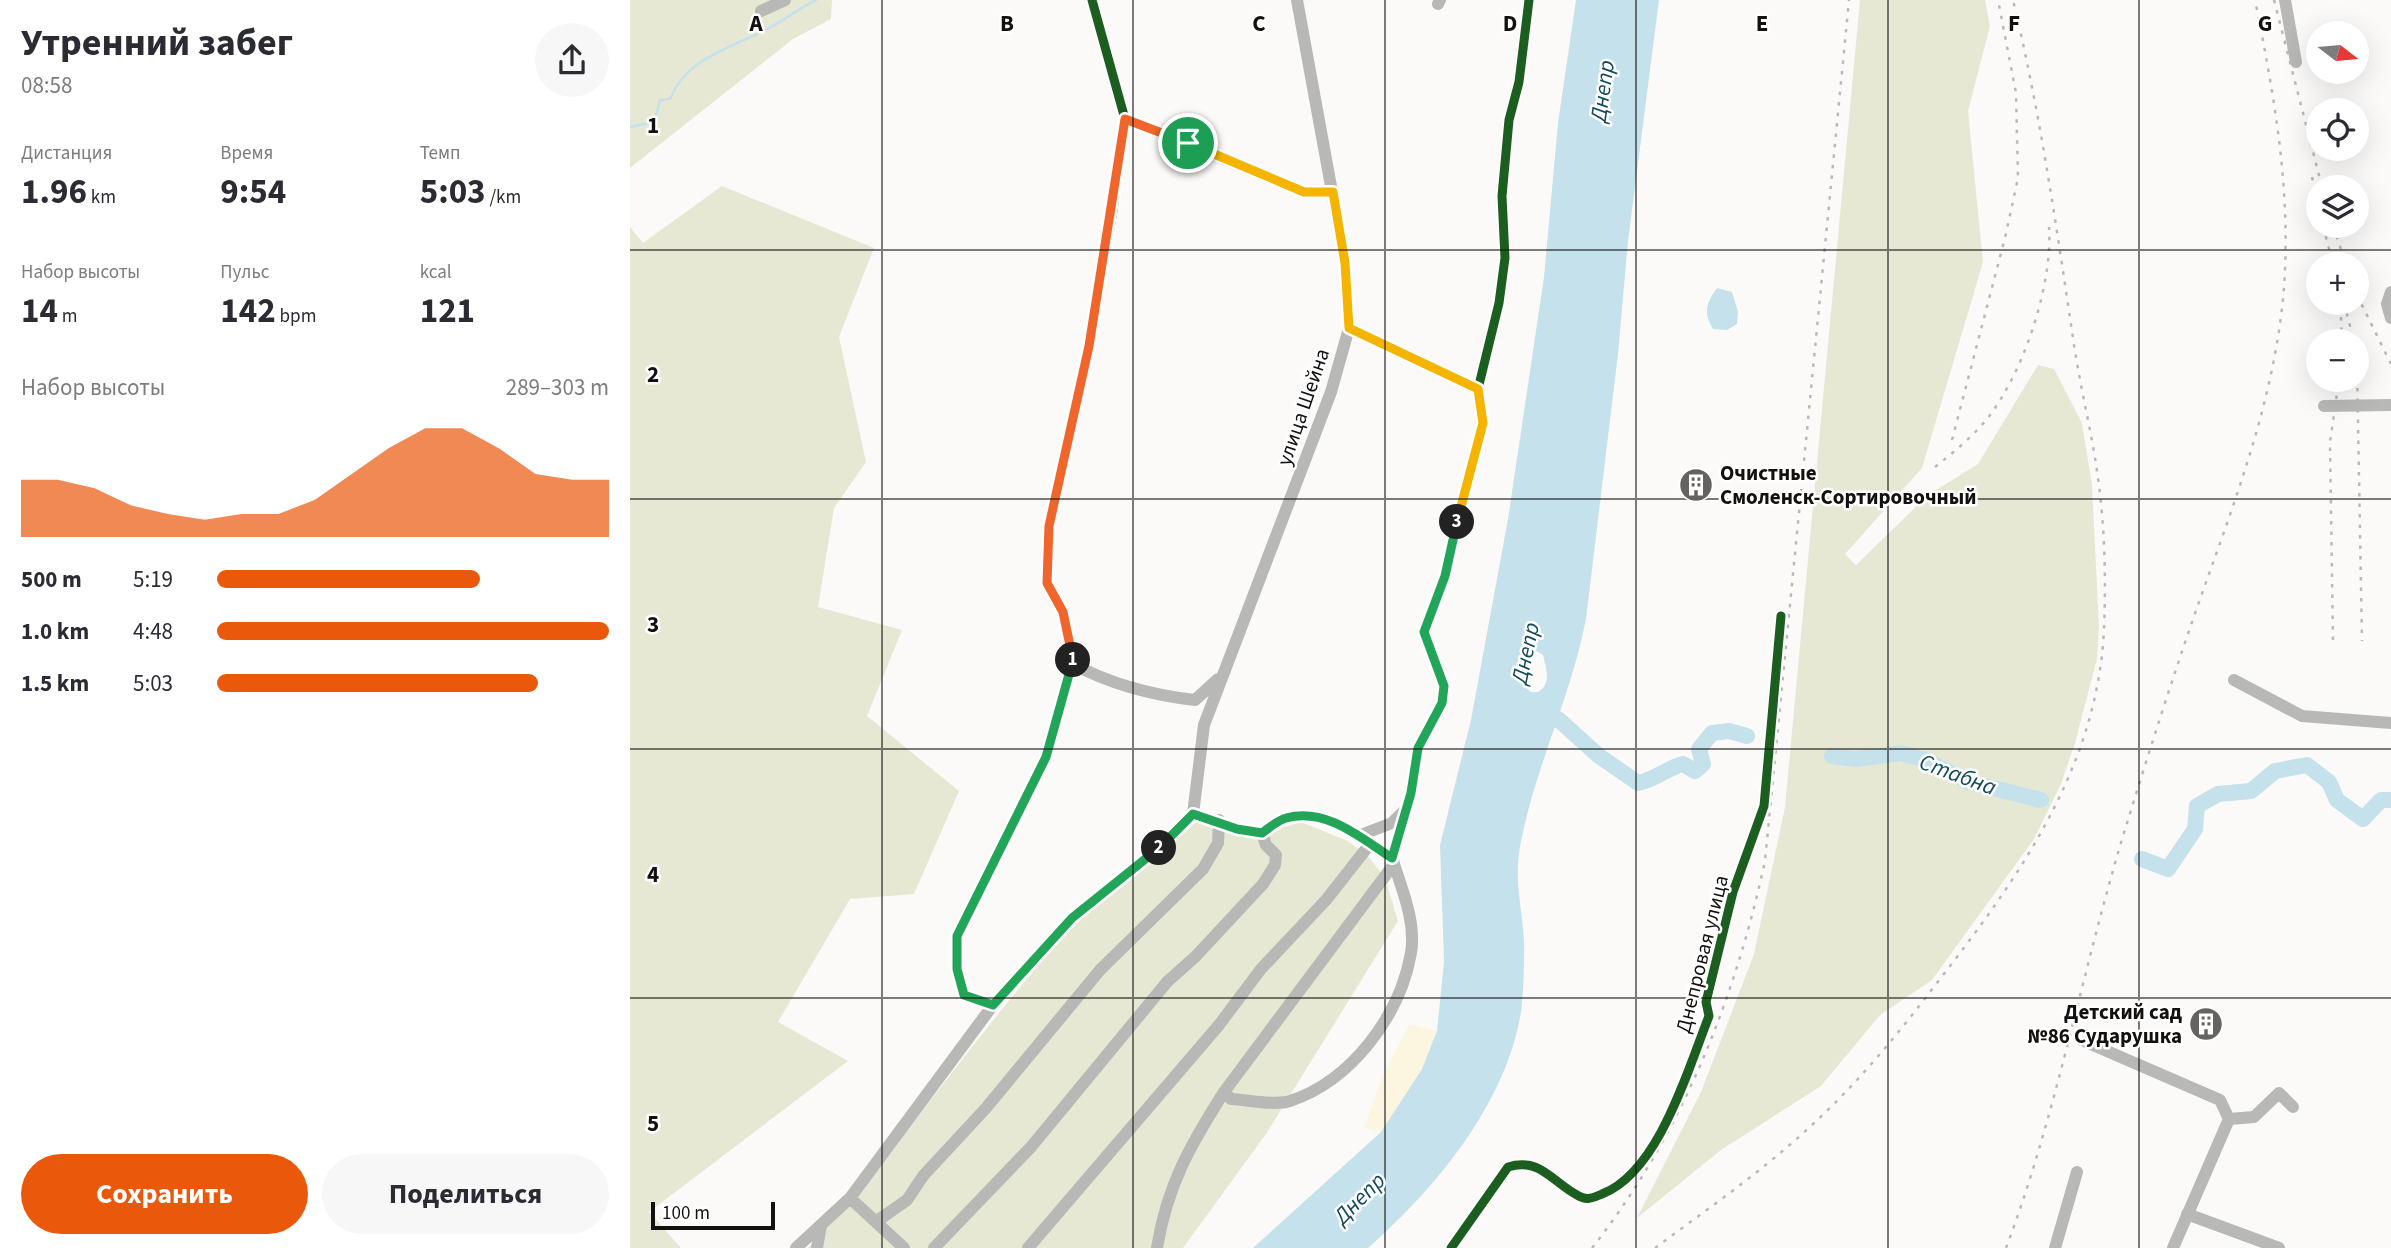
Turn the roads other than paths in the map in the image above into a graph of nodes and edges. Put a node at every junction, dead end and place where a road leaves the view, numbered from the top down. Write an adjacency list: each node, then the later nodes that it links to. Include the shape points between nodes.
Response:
1 (785, 0): 6 (street)
2 (1092, 0): 8 (street)
3 (1297, 0): 9 (street, улица Шейна)
4 (1528, 0): 13 (street, via 1502,195 1505,258)
5 (2285, 0): 7 (street)
6 (761, 11)
7 (2297, 62)
8 (1125, 119): 9 (street, via 1304,192); 17 (street, via 1089,346 1049,526 1047,583 1063,612)
9 (1333, 192): 12 (street, улица Шейна, via 1345,263)
10 (2391, 292): 11 (street, via 2387,304)
11 (2391, 318)
12 (1349, 328): 13 (street); 18 (street, улица Шейна, via 1331,392)
13 (1478, 389): 21 (street, via 1483,423 1445,576 1424,632 1444,686 1442,703 1418,748)
14 (2323, 405): 15 (street)
15 (2391, 405)
16 (1781, 616): 44 (street, Днепровая улица, via 1764,806 1733,892 1706,1002 1709,1016 1673,1105 1642,1164 1614,1189 1589,1199 1577,1196 1540,1166 1519,1163 1508,1167)
17 (1073, 664): 18 (street, via 1155,696 1195,700); 28 (street, via 1046,757 957,936 957,969 964,995)
18 (1221, 676): 22 (street, улица Шейна, via 1204,725)
19 (2235, 680): 20 (street, via 2302,716)
20 (2391, 723)
21 (1406, 808): 25 (street, via 1392,824); 27 (street)
22 (1193, 814): 23 (street); 28 (street, via 1166,843 1072,918)
23 (1219, 820): 24 (street); 36 (street, via 1218,843 1203,870 1091,980 907,1200)
24 (1262, 833): 25 (street, via 1285,818 1323,818); 41 (street, via 1276,855 1263,884 1167,982 1031,1146)
25 (1358, 836): 26 (street)
26 (1370, 844): 27 (street); 42 (street)
27 (1393, 861): 30 (street); 30 (street, via 1410,914 1411,953 1385,1018 1364,1053 1336,1076 1288,1102 1231,1098)
28 (993, 1005): 34 (street)
29 (2086, 1042): 32 (street, via 2220,1100)
30 (1224, 1092): 43 (street, via 1172,1182)
31 (2293, 1107): 32 (street, via 2279,1093 2254,1117)
32 (2229, 1119): 35 (street)
33 (2077, 1172): 45 (street)
34 (850, 1198): 36 (street); 37 (street)
35 (2188, 1214): 46 (street); 47 (street)
36 (877, 1221): 40 (street)
37 (821, 1225): 38 (street); 39 (street)
38 (796, 1248)
39 (817, 1248)
40 (905, 1248)
41 (934, 1248)
42 (1028, 1248)
43 (1157, 1248)
44 (1451, 1248)
45 (2055, 1248)
46 (2172, 1248)
47 (2279, 1248)

